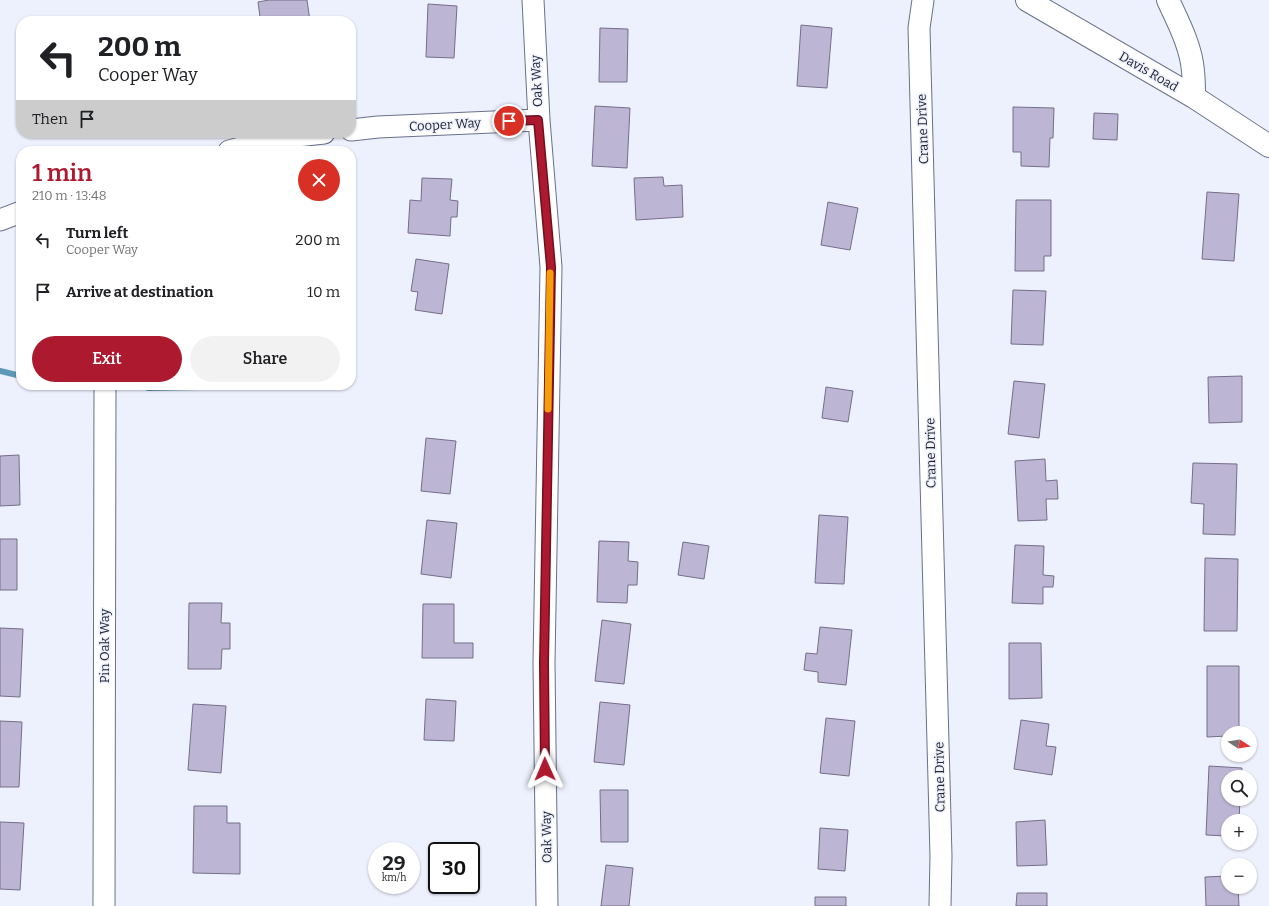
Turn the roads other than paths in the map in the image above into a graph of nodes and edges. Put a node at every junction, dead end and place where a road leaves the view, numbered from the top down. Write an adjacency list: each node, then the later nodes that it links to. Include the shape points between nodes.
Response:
1 (533, 0): 6 (street, Oak Way)
2 (924, 0): 16 (street, Crane Drive, via 919,28 941,856)
3 (1026, 0): 5 (street, Davis Road)
4 (1168, 0): 5 (street, via 1189,51)
5 (1194, 97): 10 (street, Davis Road)
6 (538, 120): 7 (street, Cooper Way); 15 (street, Oak Way, via 551,267 544,663)
7 (356, 129)
8 (278, 138): 9 (street)
9 (248, 146)
10 (1269, 146)
11 (16, 214): 12 (street)
12 (0, 220)
13 (104, 390): 14 (street, Pin Oak Way)
14 (104, 906)
15 (546, 906)
16 (940, 906)

